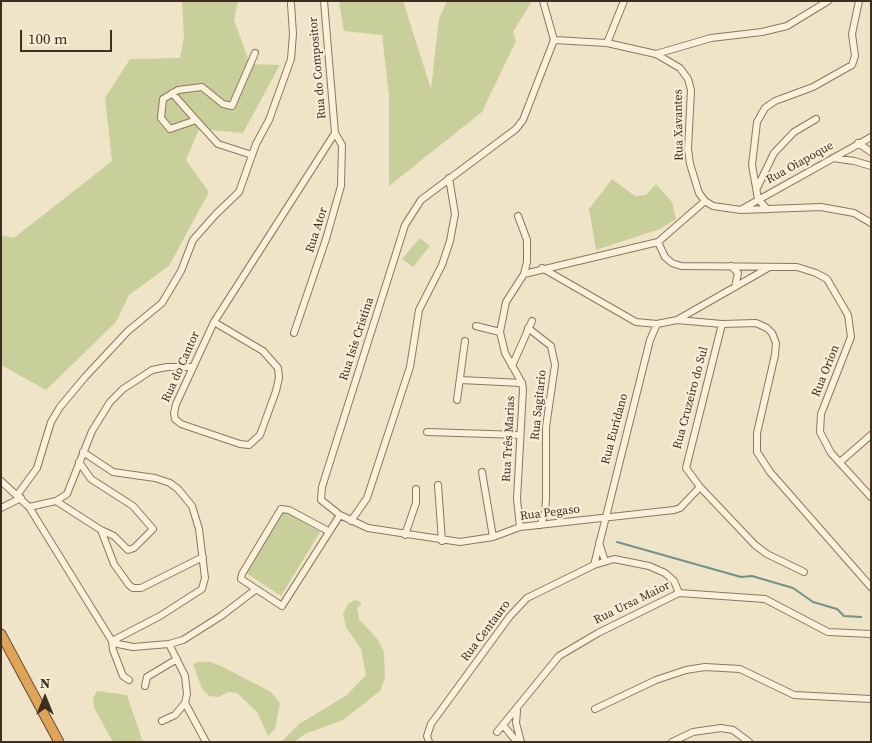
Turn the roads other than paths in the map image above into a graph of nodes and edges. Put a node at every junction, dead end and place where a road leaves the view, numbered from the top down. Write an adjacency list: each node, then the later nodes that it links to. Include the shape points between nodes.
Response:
1 (324, 1): 14 (street, Rua do Compositor)
2 (542, 1): 7 (street)
3 (624, 1): 8 (street)
4 (828, 1): 10 (street, via 787,26 711,38)
5 (859, 1): 22 (street, via 852,34 855,56 852,65 813,87 775,101 761,113 752,154)
6 (291, 4): 18 (street, via 291,59 269,120)
7 (554, 40): 8 (street); 21 (street, via 523,120 516,129)
8 (607, 43): 10 (street)
9 (255, 54): 11 (street, via 232,106 223,104 202,87 178,90)
10 (656, 54): 24 (street, Rua Xavantes, via 680,68 688,78 691,90 688,150)
11 (172, 94): 12 (street); 12 (street, via 163,98 161,118 170,129)
12 (196, 120): 18 (street, via 218,144)
13 (816, 120): 22 (street, via 794,132 774,153)
14 (335, 133): 37 (street, Rua do Cantor); 43 (street, Rua Ator, via 342,145 339,197)
15 (871, 137): 16 (street, Rua Oiapoque)
16 (858, 143): 17 (street); 19 (street, Rua Oiapoque)
17 (871, 152)
18 (252, 155): 61 (street, via 239,192 193,240 162,303 128,331 60,407 51,422 37,468)
19 (833, 158): 20 (street); 23 (street, Rua Oiapoque)
20 (871, 166)
21 (449, 178): 66 (street, Rua Isis Cristina, via 421,200 405,225 322,487 321,500); 68 (street, via 455,214 450,241 442,265 419,310 410,367 367,498)
22 (757, 189): 23 (street)
23 (758, 199): 25 (street); 26 (street, Rua Oiapoque)
24 (704, 201): 26 (street, via 722,209); 29 (street)
25 (767, 209): 26 (street); 28 (street, via 836,209 854,213)
26 (741, 210)
27 (518, 216): 33 (street, via 527,240)
28 (871, 223)
29 (658, 242): 30 (street, Rua Orion, via 672,264); 31 (street)
30 (731, 266): 32 (street, Rua Orion); 34 (street, via 738,273)
31 (542, 268): 33 (street); 38 (street, via 636,322)
32 (769, 268): 34 (street); 55 (street, Rua Orion, via 797,267 816,272 826,279 848,315 851,336 821,414 820,425 823,441)
33 (524, 274): 42 (street, Rua Três Marias, via 506,302)
34 (735, 287): 36 (street)
35 (532, 320): 41 (street)
36 (677, 320): 38 (street); 39 (street)
37 (214, 322): 46 (street, Rua do Cantor); 46 (street, Rua do Cantor, via 263,351 278,368 276,392 260,435 254,442 240,444 181,424 175,418 176,404)
38 (657, 324): 67 (street, Rua Euridano, via 650,340)
39 (722, 324): 59 (street, Rua Cruzeiro do Sul, via 686,462 686,468); 81 (street, via 756,323 772,333 776,343 775,355 757,433 757,452 781,485)
40 (476, 326): 42 (street)
41 (528, 328): 45 (street); 69 (street, Rua Sagitario, via 551,346 555,366 546,427 545,514)
42 (500, 332): 45 (street, Rua Três Marias)
43 (294, 333)
44 (464, 341): 47 (street)
45 (512, 366): 48 (street, Rua Três Marias)
46 (191, 367): 53 (street, via 152,370 123,389 101,415)
47 (460, 380): 48 (street); 49 (street)
48 (522, 383): 51 (street, Rua Três Marias)
49 (457, 400)
50 (427, 432): 51 (street)
51 (520, 435): 70 (street, Rua Três Marias, via 517,499)
52 (871, 435): 55 (street)
53 (83, 452): 54 (street); 77 (street, via 113,472 162,479 178,489 196,516)
54 (79, 462): 63 (street, via 69,489); 71 (street, via 91,478 133,506 153,529 128,550 114,536)
55 (840, 462): 62 (street, Rua Orion)
56 (482, 472): 74 (street)
57 (1, 481): 61 (street)
58 (438, 485): 75 (street)
59 (700, 487): 67 (street, Rua Pegaso, via 674,510); 80 (street, Rua Cruzeiro do Sul, via 767,554)
60 (416, 489): 73 (street, via 416,503)
61 (19, 496): 64 (street); 65 (street)
62 (871, 497)
63 (56, 501): 64 (street); 71 (street)
64 (29, 507): 86 (street)
65 (1, 508)
66 (340, 515): 68 (street, Rua Pegaso); 72 (street)
67 (604, 518): 69 (street, Rua Pegaso); 76 (street, Rua Euridano)
68 (351, 521): 73 (street, Rua Pegaso, via 368,528)
69 (540, 525): 70 (street, Rua Pegaso)
70 (520, 527): 74 (street, Rua Pegaso)
71 (100, 530): 77 (street, via 114,564 133,588 141,588)
72 (328, 531): 82 (street, via 282,606); 82 (street, via 281,508 242,574 241,579)
73 (405, 535): 75 (street, Rua Pegaso)
74 (493, 537): 75 (street, Rua Pegaso)
75 (442, 541)
76 (598, 542): 78 (street); 79 (street, Rua Euridano)
77 (203, 557): 86 (street, via 205,578 202,589)
78 (605, 561): 79 (street, Rua Centauro); 83 (street, via 623,560 649,566 674,581)
79 (594, 565): 100 (street, Rua Centauro, via 526,598 518,606 431,724 427,736)
80 (804, 572)
81 (871, 587)
82 (255, 590): 87 (street, via 196,633)
83 (679, 593): 85 (street, Rua Ursa Maior, via 765,599 828,632); 93 (street, Rua Ursa Maior, via 559,656)
84 (1, 634): 98 (highway)
85 (871, 634)
86 (112, 642): 87 (street, via 125,646); 89 (street, via 123,676)
87 (169, 644): 88 (street)
88 (178, 659): 90 (street, via 147,678); 92 (street, via 186,685)
89 (129, 680)
90 (146, 686)
91 (871, 699): 94 (street, via 794,695 740,669 705,668 686,670 656,680)
92 (185, 703): 95 (street, via 175,715); 99 (street)
93 (518, 708): 96 (street, Rua Ursa Maior); 101 (street)
94 (595, 709)
95 (162, 721)
96 (503, 726): 97 (street, Rua Ursa Maior); 101 (street)
97 (497, 732)
98 (60, 742)
99 (206, 742)
100 (429, 742)
101 (519, 742)
102 (672, 742): 103 (street, via 694,732 721,728 733,730)
103 (749, 742)

